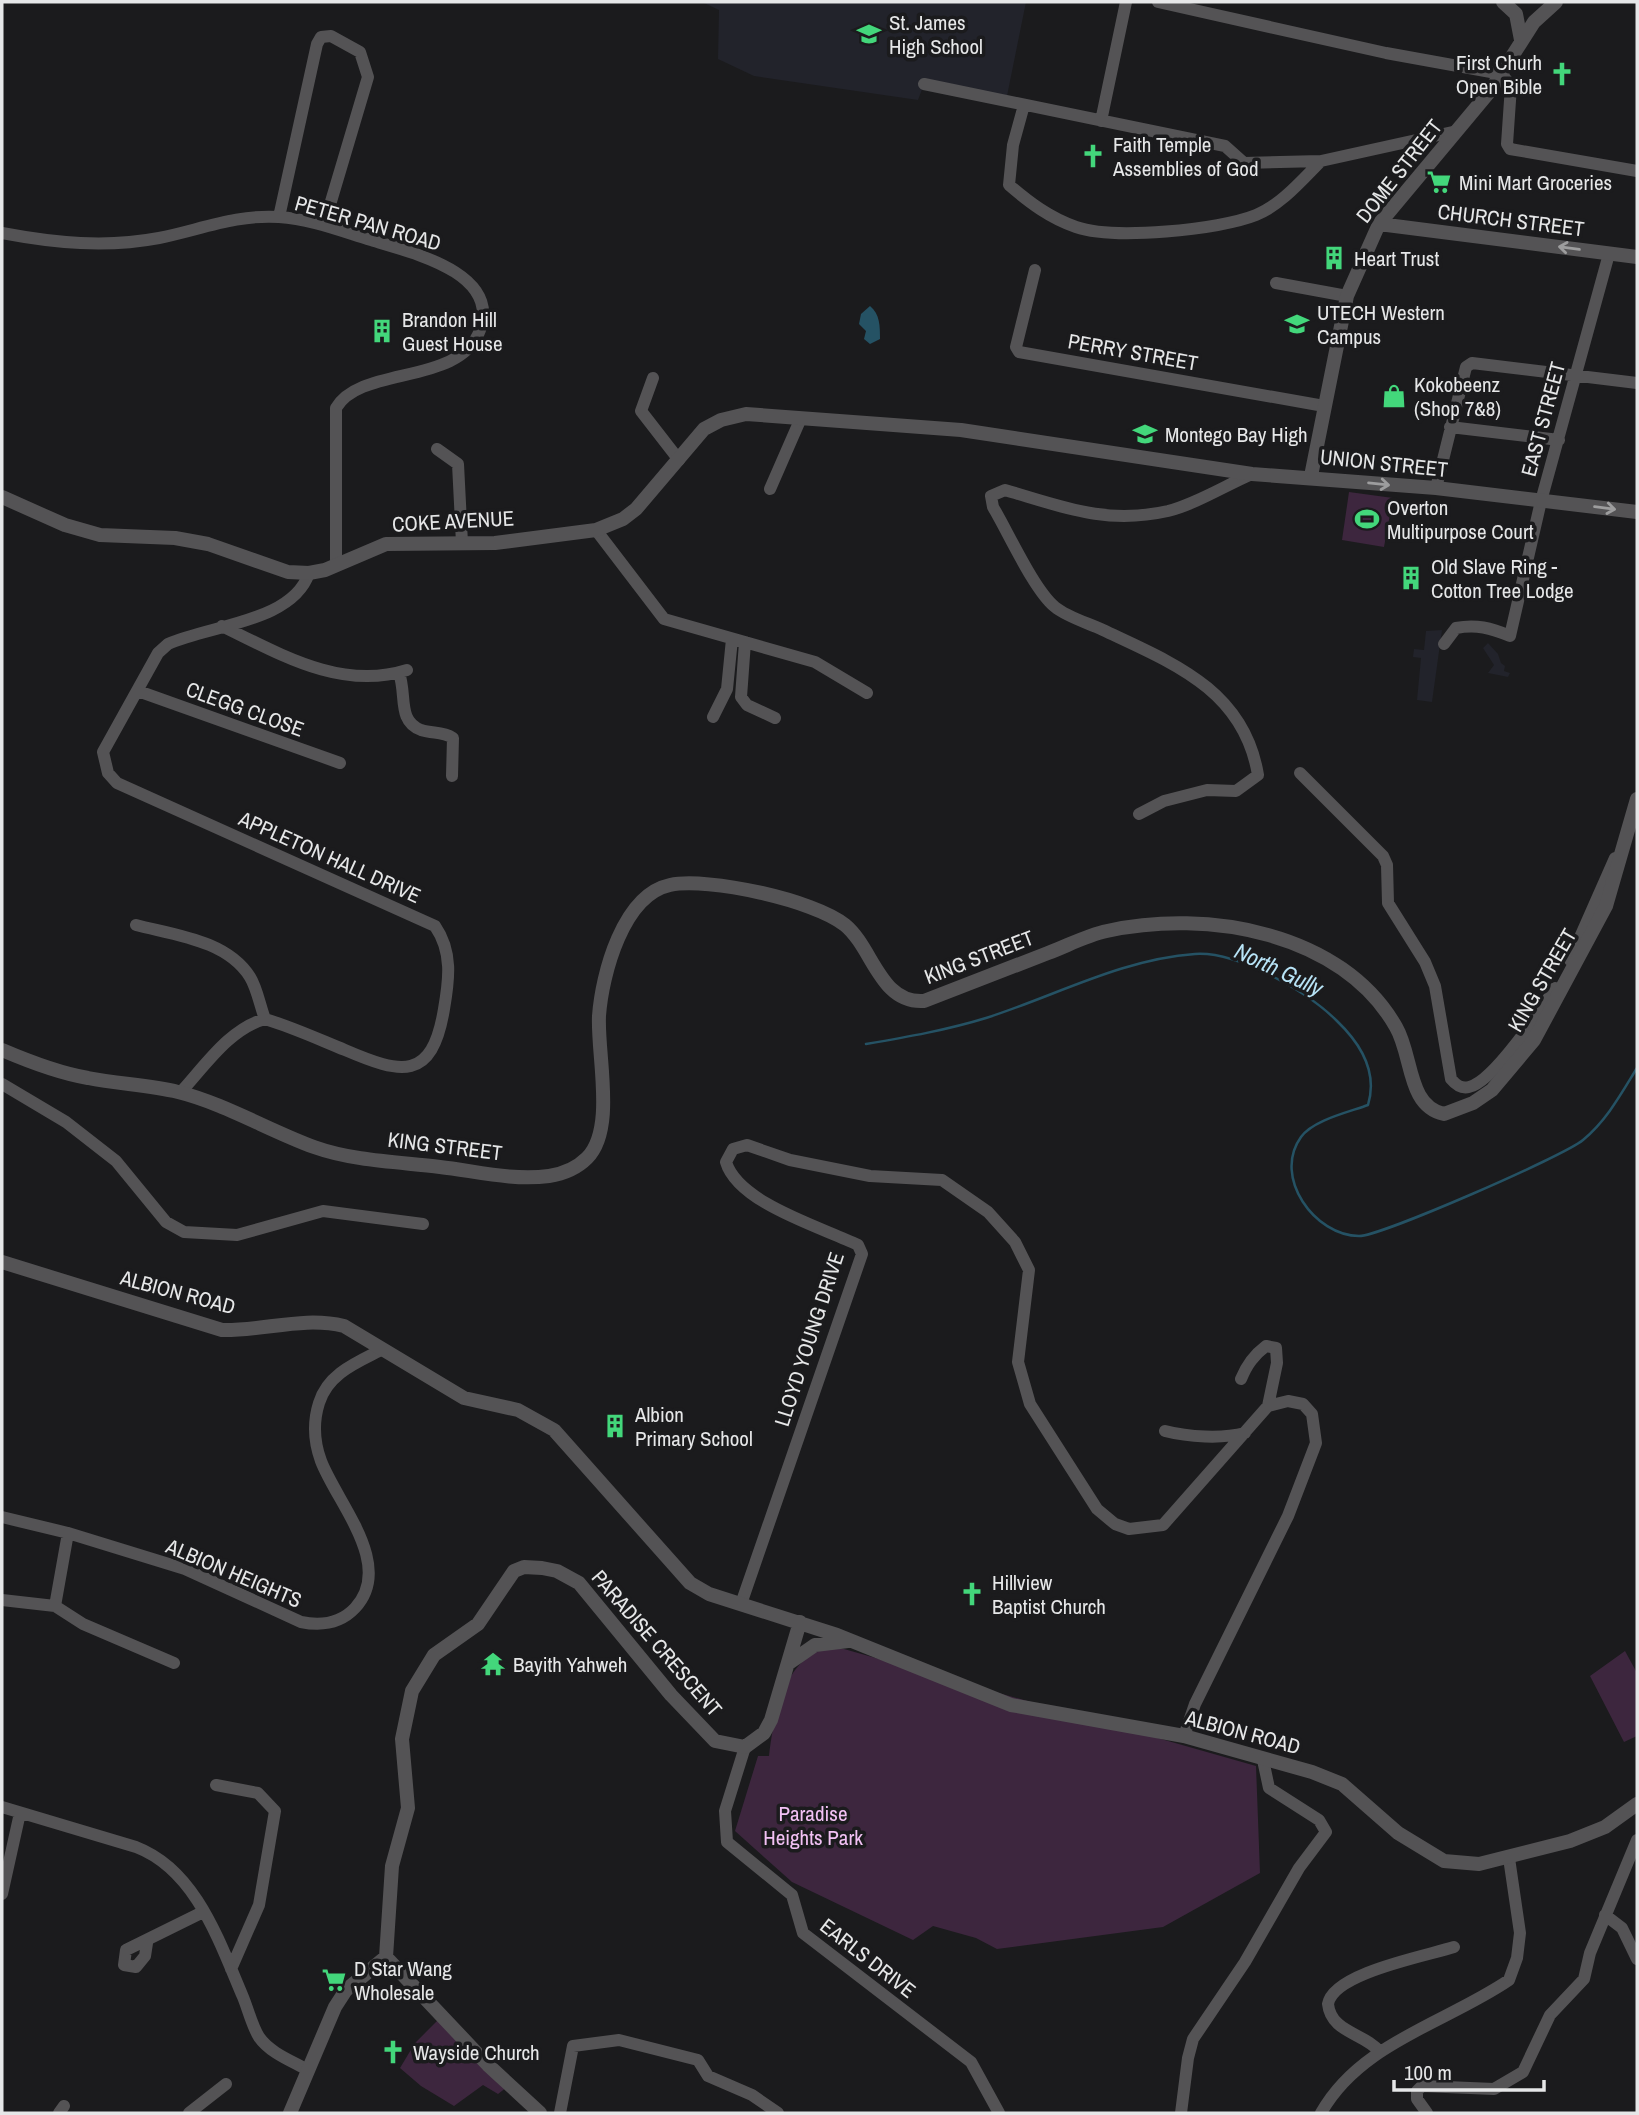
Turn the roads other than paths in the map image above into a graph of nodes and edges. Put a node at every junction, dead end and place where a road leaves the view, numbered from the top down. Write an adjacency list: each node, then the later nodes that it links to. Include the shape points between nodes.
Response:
1 (1126, 2): 9 (street)
2 (1158, 2): 6 (street)
3 (1503, 2): 5 (street, via 1516,13)
4 (1556, 2): 5 (street, DOME STREET)
5 (1521, 40): 6 (street, DOME STREET)
6 (1502, 74): 10 (street, DOME STREET); 12 (street, via 1511,86 1510,149)
7 (924, 84): 8 (street)
8 (1024, 105): 9 (street); 11 (street, via 1009,185 1035,208 1078,228 1126,234 1201,227 1256,215)
9 (1101, 121): 11 (street, via 1225,146 1244,163)
10 (1457, 131): 11 (street); 15 (street, DOME STREET)
11 (1321, 162)
12 (1637, 171)
13 (279, 217): 14 (street, PETER PAN ROAD); 14 (street, via 317,44 321,37 331,36 356,48 368,77); 16 (street, PETER PAN ROAD, via 227,221 124,243 80,245)
14 (324, 225): 41 (street, PETER PAN ROAD, via 449,267 470,284 482,312 480,332 458,354 429,369 347,394 336,408)
15 (1379, 225): 17 (street, CHURCH STREET, one-way to 15); 21 (street, DOME STREET)
16 (2, 233)
17 (1609, 254): 18 (street, CHURCH STREET); 22 (street, EAST STREET)
18 (1637, 257)
19 (1035, 270): 25 (street, PERRY STREET, via 1017,347 1020,352)
20 (1276, 283): 21 (street)
21 (1347, 296): 25 (street, DOME STREET)
22 (1575, 374): 24 (street); 27 (street, via 1472,363 1466,367); 29 (street, EAST STREET)
23 (653, 378): 31 (street, via 641,411)
24 (1637, 383)
25 (1324, 406): 33 (street, DOME STREET)
26 (802, 418): 28 (street, COKE AVENUE); 31 (street, COKE AVENUE, via 746,414 722,420 704,429); 35 (street)
27 (1450, 427): 29 (street); 34 (street)
28 (961, 430): 32 (street, UNION STREET)
29 (1559, 439): 37 (street, EAST STREET)
30 (437, 449): 40 (street, via 458,464)
31 (679, 460): 39 (street, COKE AVENUE, via 636,509)
32 (1252, 474): 33 (street, UNION STREET); 54 (street, via 1170,510 1116,518 1062,509 1005,490 991,496 993,507 1055,607 1182,667 1236,713 1254,747 1258,775 1236,791 1208,790 1164,801)
33 (1311, 476): 34 (street, UNION STREET, one-way to 34)
34 (1436, 488): 37 (street, UNION STREET)
35 (770, 489)
36 (2, 497): 42 (street, COKE AVENUE, via 100,535 208,544 288,572)
37 (1541, 501): 38 (street, UNION STREET, one-way to 38); 45 (street, EAST STREET, via 1510,636 1467,626 1456,628)
38 (1637, 512)
39 (596, 530): 40 (street, COKE AVENUE, via 495,544); 44 (street, via 664,618)
40 (462, 543): 41 (street, COKE AVENUE, via 386,544)
41 (336, 565): 42 (street, COKE AVENUE)
42 (309, 573): 43 (street, APPLETON HALL DRIVE, via 299,593 273,611)
43 (222, 626): 46 (street, APPLETON HALL DRIVE, via 168,644 158,653); 52 (street, via 302,664 348,676 403,671 405,716 411,726 453,738)
44 (739, 640): 47 (street, via 815,662); 48 (street, via 727,689); 49 (street, via 741,697 747,705)
45 (1444, 644)
46 (138, 691): 50 (street, CLEGG CLOSE); 57 (street, APPLETON HALL DRIVE, via 103,752 108,773 117,783 375,897 435,926 443,938 450,967 442,1025 420,1063 393,1069)
47 (867, 693)
48 (713, 716)
49 (775, 718)
50 (340, 763)
51 (1300, 773): 55 (street, via 1383,856 1388,903 1436,986 1451,1079 1461,1088 1475,1085 1493,1069 1534,1022 1566,971)
52 (452, 776)
53 (1637, 799): 55 (street, KING STREET)
54 (1139, 814)
55 (1631, 819): 60 (street, KING STREET, via 1606,906 1534,1040 1492,1090 1444,1114 1423,1105 1406,1048 1381,1005 1341,968 1284,939 1208,925 1106,931 914,1001 894,992 848,927 832,916 766,894 690,884 671,885 643,898 624,927 606,978 599,1016 603,1106 598,1139 588,1158 573,1169 550,1176 517,1177 336,1154)
56 (136, 925): 57 (street, via 215,947 235,961 250,978)
57 (265, 1019): 60 (street, via 236,1032)
58 (2, 1050): 60 (street, KING STREET, via 62,1072)
59 (2, 1084): 61 (street, via 66,1122 116,1160 166,1222 184,1232 237,1235 323,1211)
60 (180, 1093)
61 (423, 1224)
62 (2, 1262): 63 (street, ALBION ROAD, via 222,1330 323,1321 344,1326)
63 (383, 1349): 69 (street, ALBION HEIGHTS, via 345,1368 330,1382 319,1400 315,1421 321,1462 356,1530 369,1574 360,1602 341,1619 316,1625 301,1622 185,1569); 71 (street, ALBION ROAD, via 464,1398 518,1410 554,1430 690,1583)
64 (1241, 1378): 65 (street, via 1257,1353 1266,1346 1276,1348)
65 (1268, 1406): 67 (street, LLOYD YOUNG DRIVE); 77 (street, via 1289,1401 1303,1404 1312,1414 1316,1443 1288,1516 1195,1704)
66 (1165, 1431): 67 (street, via 1219,1439)
67 (1245, 1433): 71 (street, LLOYD YOUNG DRIVE, via 1163,1525 1129,1530 1115,1524 1097,1510 1030,1404 1018,1362 1029,1270 1015,1242 988,1212 942,1180 870,1175 790,1160 747,1145 733,1149 726,1162 736,1181 803,1222 858,1245 862,1254)
68 (2, 1517): 69 (street, ALBION HEIGHTS)
69 (68, 1533): 72 (street)
70 (2, 1600): 72 (street)
71 (741, 1604): 73 (street, ALBION ROAD)
72 (55, 1606): 75 (street, via 83,1624)
73 (807, 1624): 74 (street, ALBION ROAD); 76 (street)
74 (852, 1641): 76 (street, via 814,1646); 77 (street, ALBION ROAD, via 1011,1705)
75 (174, 1663)
76 (789, 1663): 78 (street, via 764,1733)
77 (1184, 1736): 79 (street, ALBION ROAD)
78 (745, 1747): 91 (street, PARADISE CRESCENT, via 715,1741 579,1583 542,1568 514,1571 478,1624 434,1655 412,1692 402,1738 408,1808 392,1866); 102 (street, EARLS DRIVE, via 725,1811 727,1842 792,1895 803,1933 971,2062)
79 (1264, 1760): 85 (street, ALBION ROAD, via 1342,1784 1398,1833 1444,1861 1479,1864); 103 (street, via 1269,1787 1319,1820 1326,1832 1193,2039)
80 (216, 1785): 93 (street, via 258,1793 275,1811 259,1905)
81 (1637, 1804): 85 (street, ALBION ROAD, via 1605,1827)
82 (2, 1807): 83 (street)
83 (20, 1813): 86 (street); 87 (street, via 157,1855 187,1884)
84 (1637, 1840): 88 (street)
85 (1509, 1858): 94 (street, via 1520,1933 1509,1980)
86 (2, 1894)
87 (203, 1912): 89 (street); 93 (street)
88 (1605, 1915): 92 (street, via 1622,1928); 105 (street, via 1584,1979 1550,2015 1523,2072 1494,2089 1422,2086 1417,2099)
89 (147, 1942)
90 (1454, 1947): 94 (street, via 1356,1977 1333,1992 1328,2004 1334,2020)
91 (386, 1957): 95 (street, via 346,1990); 99 (street)
92 (1637, 1959)
93 (231, 1969): 95 (street, via 259,2037 276,2053)
94 (1380, 2052): 104 (street, via 1342,2083)
95 (308, 2070): 98 (street)
96 (226, 2084): 97 (street)
97 (189, 2113)
98 (290, 2113)
99 (540, 2113)
100 (560, 2113): 101 (street, via 573,2046 619,2040 698,2060 708,2076 752,2095)
101 (778, 2113)
102 (999, 2113)
103 (1181, 2113)
104 (1321, 2113)
105 (1427, 2113)

